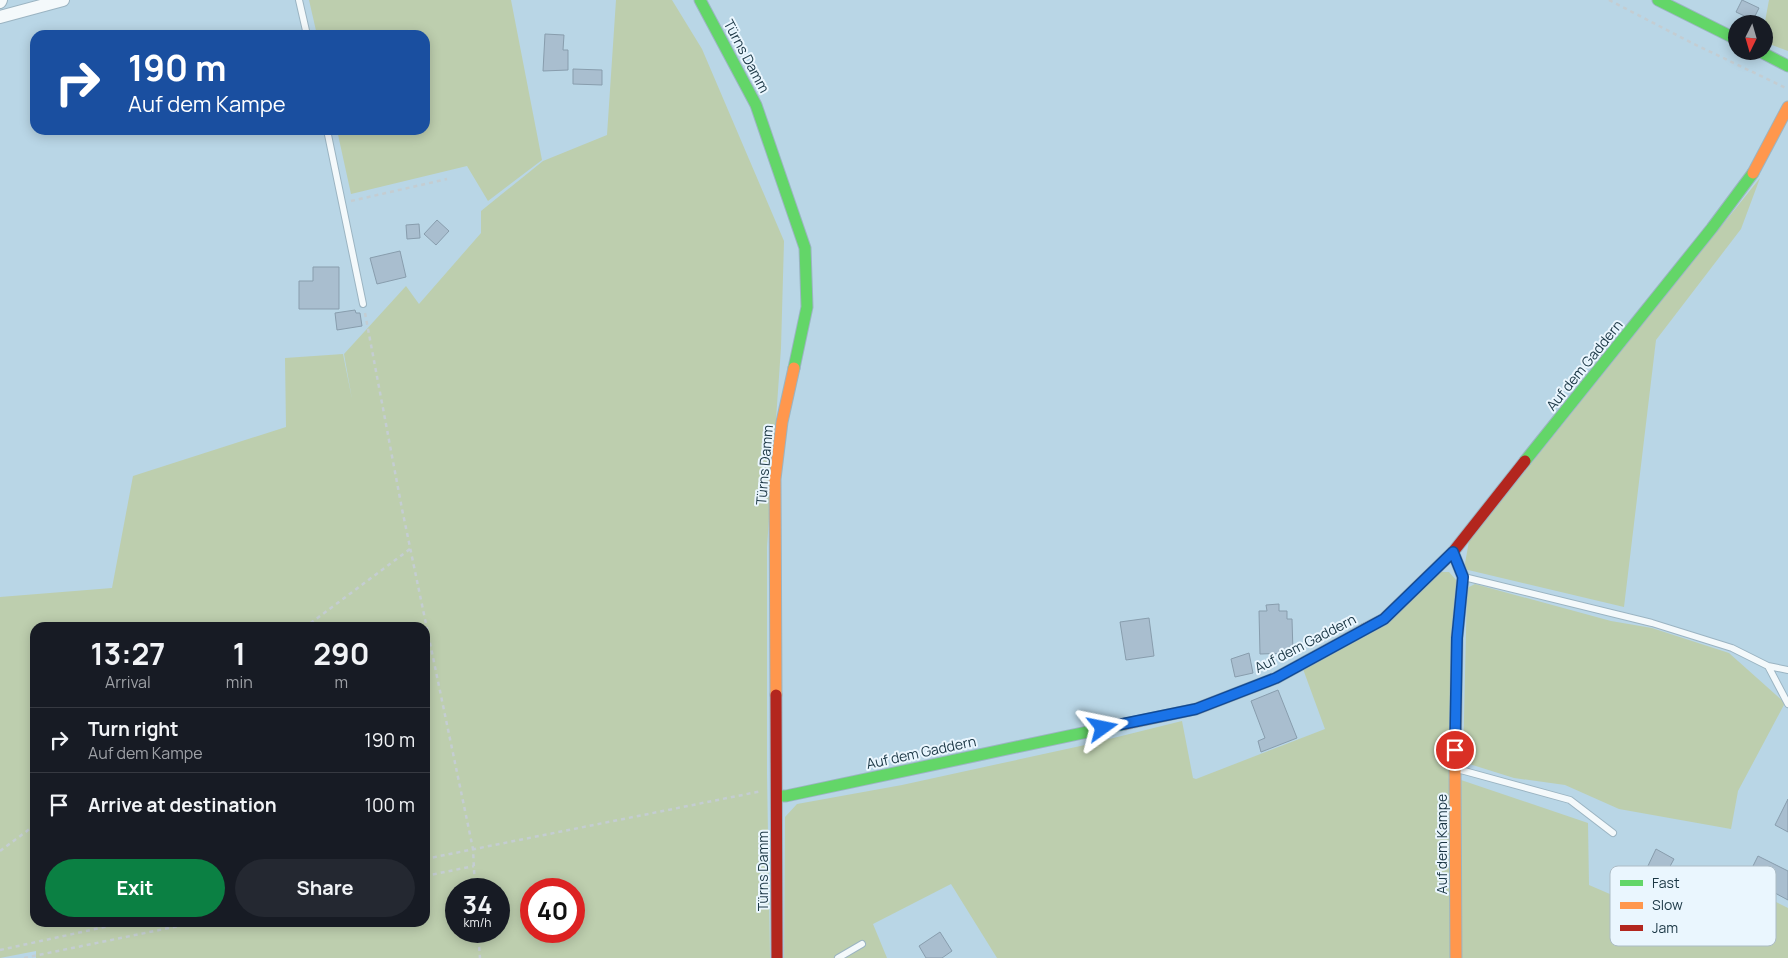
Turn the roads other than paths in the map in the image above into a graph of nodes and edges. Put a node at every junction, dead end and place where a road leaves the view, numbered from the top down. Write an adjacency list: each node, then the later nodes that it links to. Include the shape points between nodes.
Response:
1 (62, 0): 5 (street)
2 (299, 0): 6 (lane)
3 (700, 0): 19 (street, Türns Damm, via 756,105 805,248 807,307 782,422 775,479)
4 (1658, 0): 7 (street)
5 (0, 17)
6 (306, 30)
7 (1728, 36)
8 (1773, 58): 9 (street)
9 (1788, 66)
10 (1788, 106): 13 (street, Auf dem Gaddern, via 1758,167 1718,221)
11 (328, 135): 12 (lane)
12 (363, 304)
13 (1453, 552): 14 (street, Auf dem Kampe); 19 (street, Auf dem Gaddern, via 1384,619 1276,678 1196,709 862,781 786,796)
14 (1463, 577): 15 (lane, via 1652,623 1732,648); 18 (street, Auf dem Kampe, via 1457,638)
15 (1768, 666): 16 (lane); 17 (lane)
16 (1788, 670)
17 (1788, 704)
18 (1455, 769): 20 (lane, via 1570,800); 24 (street, Auf dem Kampe)
19 (777, 792): 22 (street, Türns Damm)
20 (1613, 833)
21 (862, 944): 23 (lane)
22 (777, 958)
23 (838, 958)
24 (1456, 958)

